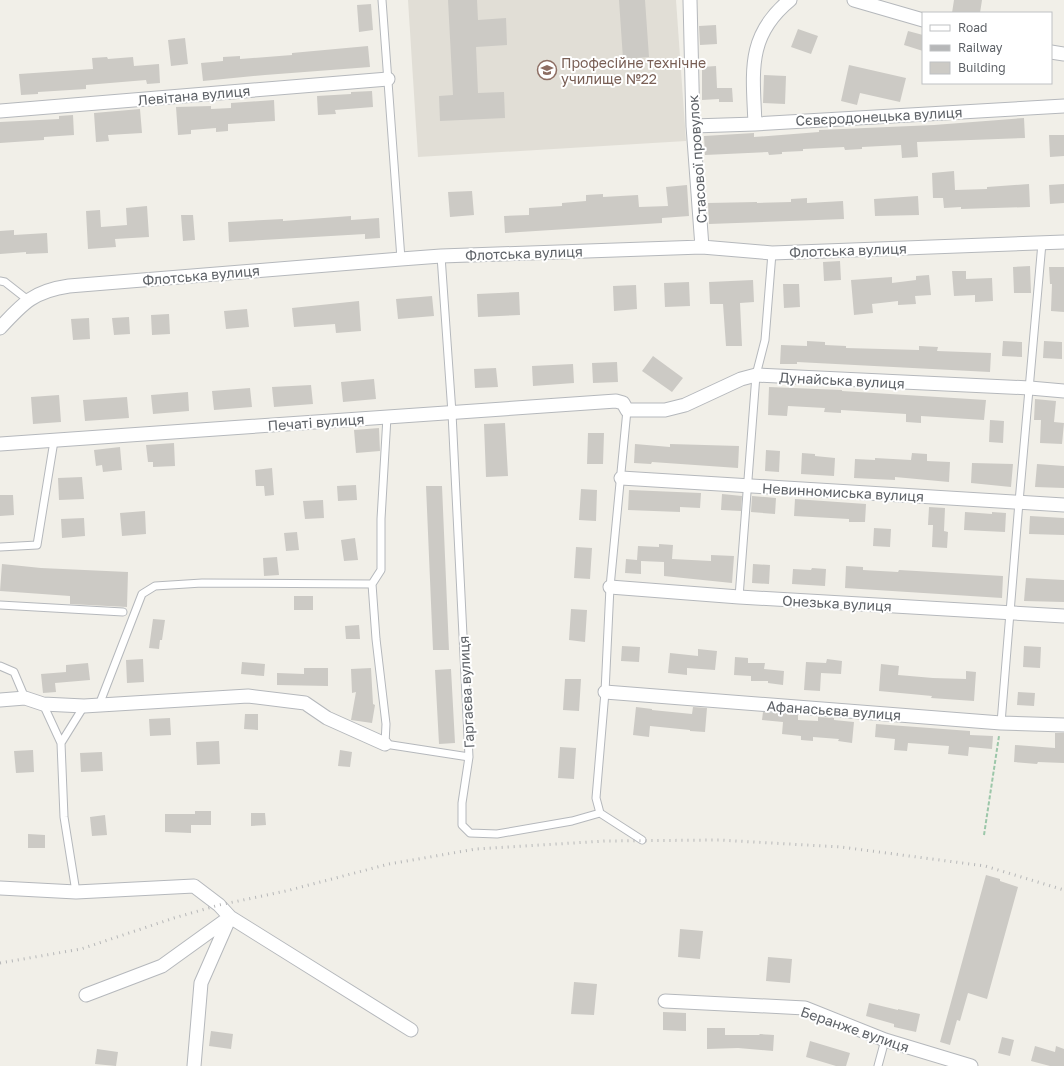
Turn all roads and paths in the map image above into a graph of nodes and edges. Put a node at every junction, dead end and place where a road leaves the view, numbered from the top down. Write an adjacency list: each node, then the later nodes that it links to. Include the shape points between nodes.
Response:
1 (382, 0): 8 (lane)
2 (690, 0): 12 (street, Стасової провулок)
3 (790, 0): 11 (street, via 778,10 767,25 756,50 753,77)
4 (854, 0): 5 (street)
5 (922, 20)
6 (1052, 52): 7 (street)
7 (1064, 54)
8 (388, 80): 10 (street, Левітана вулиця); 18 (lane)
9 (1064, 106): 11 (street, Сєвєродонецька вулиця)
10 (0, 111)
11 (755, 124): 12 (street, Сєвєродонецька вулиця)
12 (693, 126): 15 (street, Стасової провулок)
13 (1064, 242): 14 (street, Флотська вулиця)
14 (1042, 243): 16 (street, Флотська вулиця); 23 (lane)
15 (702, 246): 16 (street, Флотська вулиця); 17 (street, Флотська вулиця)
16 (772, 253): 22 (lane, via 765,340)
17 (441, 256): 18 (street, Флотська вулиця); 26 (lane, Гаргаєва вулиця)
18 (401, 259): 20 (street, Флотська вулиця, via 69,286 53,288)
19 (0, 281): 20 (lane)
20 (28, 300): 21 (street, Флотська вулиця)
21 (0, 328)
22 (756, 375): 23 (street, Дунайська вулиця); 25 (street, Дунайська вулиця, via 741,379 685,405 665,410); 31 (lane)
23 (1030, 388): 24 (street, Дунайська вулиця); 32 (lane)
24 (1064, 391)
25 (627, 410): 26 (street, Печаті вулиця, via 623,403 616,401); 30 (lane)
26 (452, 413): 27 (street, Печаті вулиця); 53 (lane, Гаргаєва вулиця)
27 (387, 417): 28 (street, Печаті вулиця); 35 (lane, via 381,518 381,570)
28 (54, 441): 29 (street, Печаті вулиця); 34 (lane, via 38,545)
29 (0, 444)
30 (621, 478): 31 (street, Невинномиська вулиця); 36 (lane)
31 (748, 486): 32 (street, Невинномиська вулиця); 37 (lane)
32 (1019, 502): 33 (street, Невинномиська вулиця); 40 (lane)
33 (1064, 505)
34 (0, 547)
35 (372, 584): 47 (lane, via 202,583 155,586 142,594); 52 (lane, via 386,724)
36 (610, 587): 37 (street, Онезька вулиця); 43 (lane)
37 (739, 597): 40 (street, Онезька вулиця)
38 (0, 605): 39 (lane)
39 (123, 612)
40 (1010, 613): 41 (street, Онезька вулиця); 49 (lane)
41 (1064, 616)
42 (0, 666): 44 (lane, via 14,672)
43 (605, 692): 49 (street, Афанасьєва вулиця); 54 (lane, via 596,798)
44 (24, 698): 45 (street, Гаргаєва вулиця); 46 (street, Гаргаєва вулиця)
45 (0, 700)
46 (43, 704): 48 (street, Гаргаєва вулиця); 51 (lane)
47 (99, 705): 48 (street, Гаргаєва вулиця); 52 (street, Гаргаєва вулиця, via 248,696 305,703 328,718)
48 (84, 706): 51 (lane)
49 (1001, 723): 50 (street, Афанасьєва вулиця); 55 (path)
50 (1064, 725)
51 (61, 743): 58 (lane, via 64,817)
52 (385, 744): 53 (lane, Гаргаєва вулиця)
53 (469, 758): 54 (lane, via 462,803 462,825 470,833 497,834 572,821)
54 (600, 813): 56 (lane)
55 (984, 836)
56 (642, 840)
57 (0, 888): 58 (street)
58 (76, 892): 59 (street, via 194,886)
59 (230, 917): 60 (street, via 162,966); 62 (street); 64 (street, via 201,983)
60 (86, 995)
61 (665, 1001): 63 (street, Беранже вулиця, via 805,1008)
62 (411, 1030)
63 (885, 1040): 65 (lane); 66 (street, Беранже вулиця)
64 (194, 1066)
65 (878, 1066)
66 (970, 1066)

